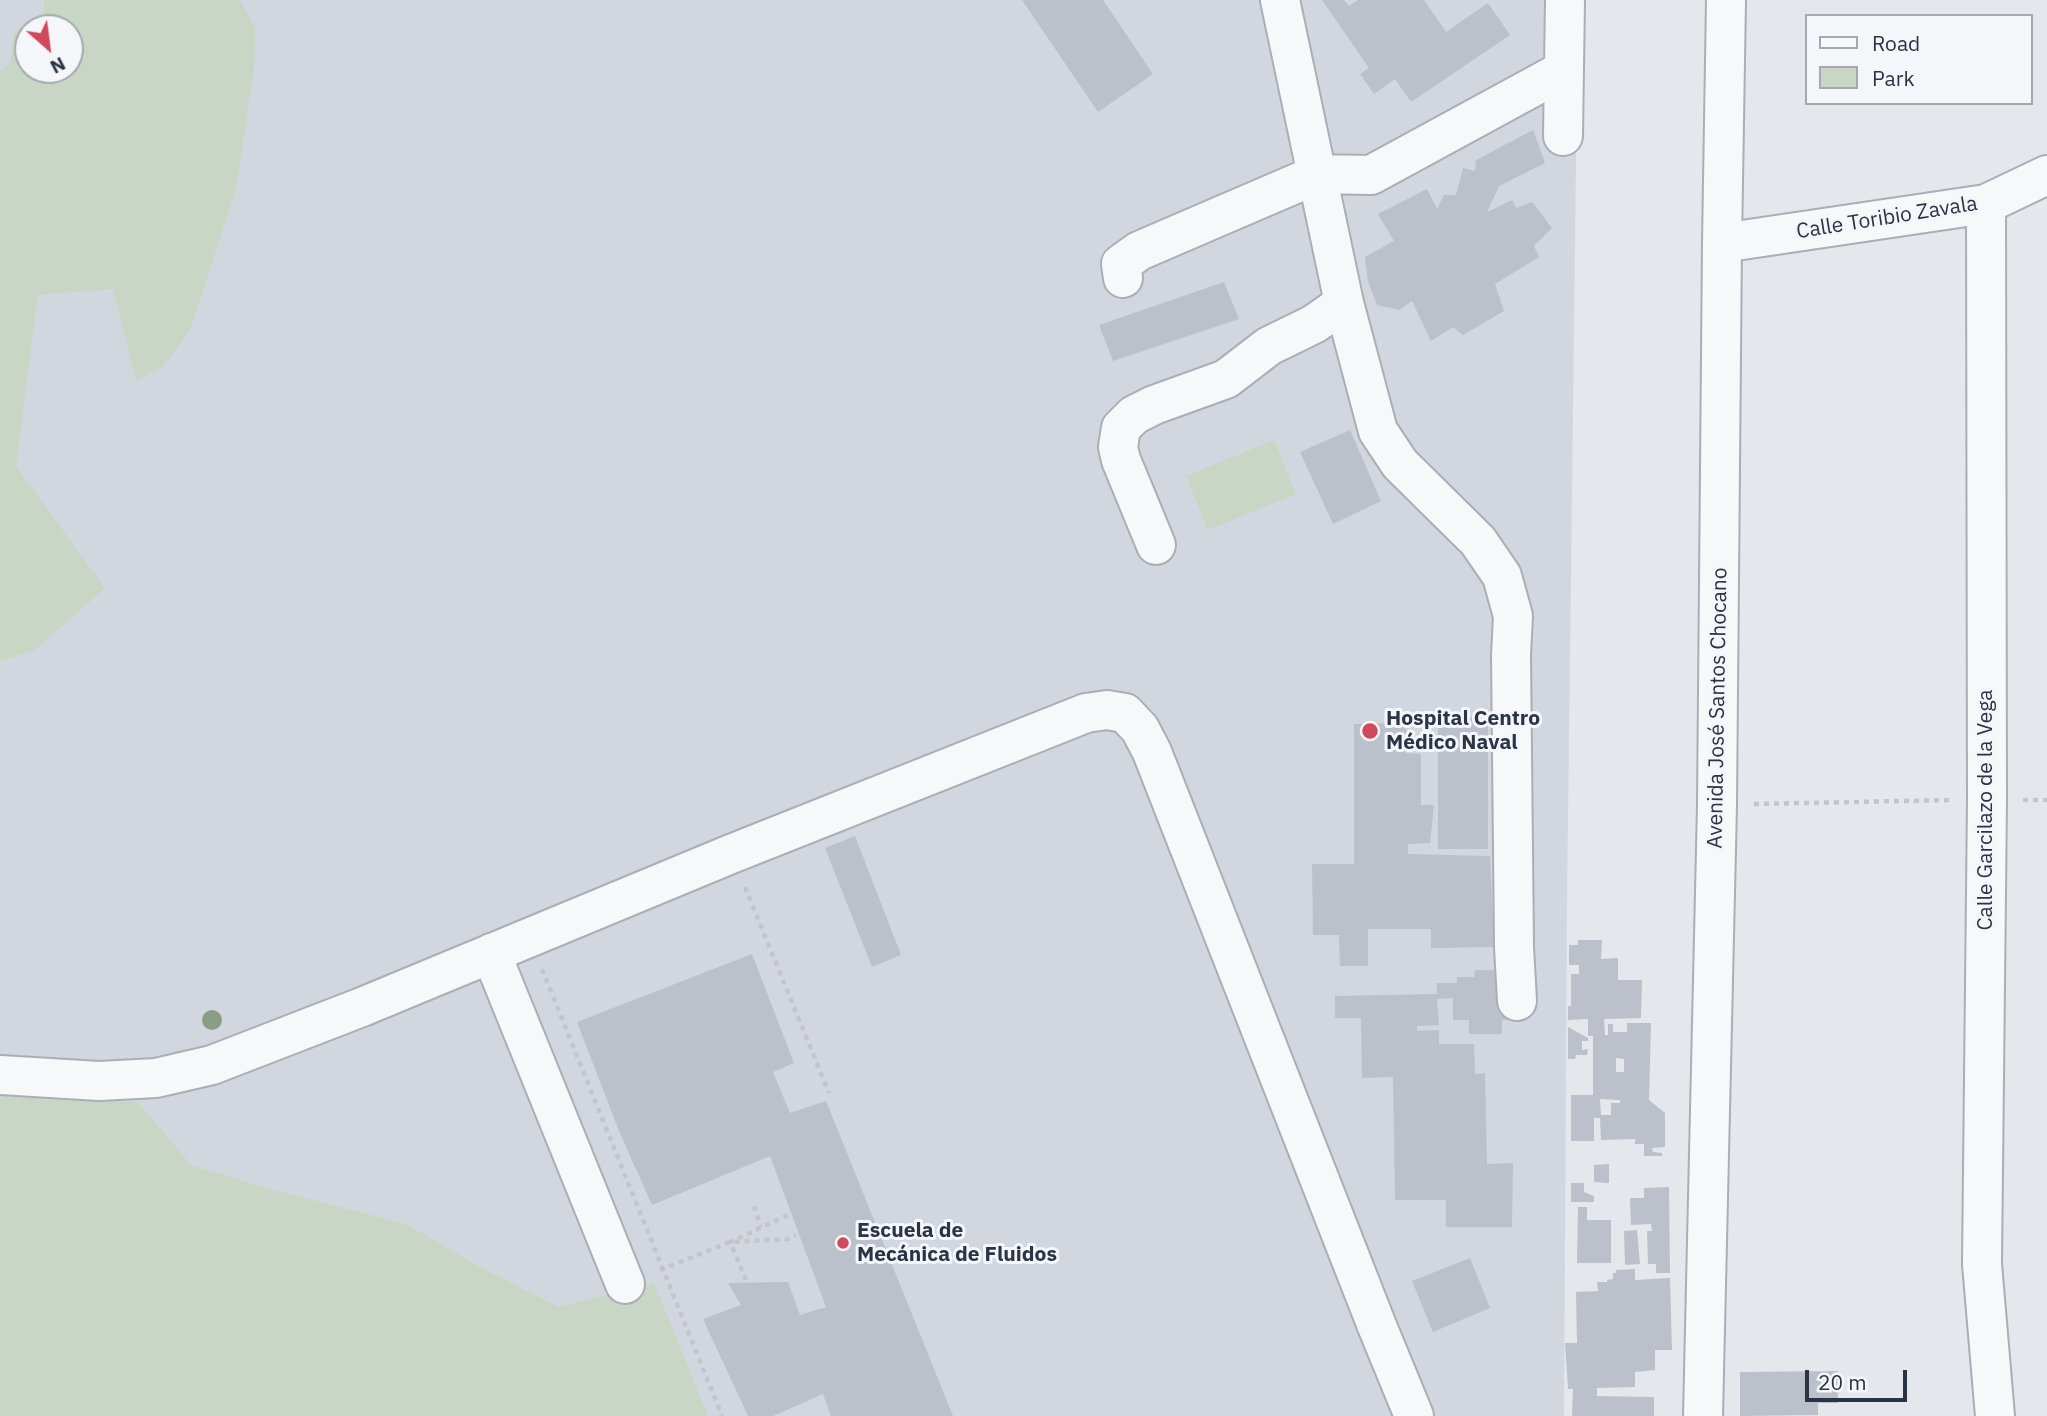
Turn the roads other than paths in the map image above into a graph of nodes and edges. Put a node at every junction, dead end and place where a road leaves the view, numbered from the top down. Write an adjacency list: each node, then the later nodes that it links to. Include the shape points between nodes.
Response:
1 (1280, 0): 6 (street)
2 (1565, 0): 4 (street)
3 (1726, 0): 9 (street, Avenida José Santos Chocano)
4 (1563, 70): 5 (street); 6 (street, via 1371,175)
5 (1563, 136)
6 (1318, 174): 10 (street, via 1139,251 1121,264); 11 (street)
7 (2047, 174): 8 (street, Calle Toribio Zavala)
8 (1986, 204): 9 (street, Calle Toribio Zavala); 19 (street, Calle Garcilazo de la Vega, via 1982,1264)
9 (1722, 243): 18 (street, Avenida José Santos Chocano, via 1717,805)
10 (1123, 278)
11 (1344, 303): 12 (street, via 1269,346 1226,379 1154,405 1121,428 1121,460); 14 (street, via 1378,431 1400,464 1478,541 1502,576 1513,616)
12 (1156, 545)
13 (491, 953): 15 (street, via 212,1065 156,1078 110,1081); 16 (street); 17 (street, via 1086,713 1125,713 1152,752)
14 (1517, 1001)
15 (0, 1075)
16 (625, 1284)
17 (1414, 1416)
18 (1703, 1416)
19 (1995, 1416)

